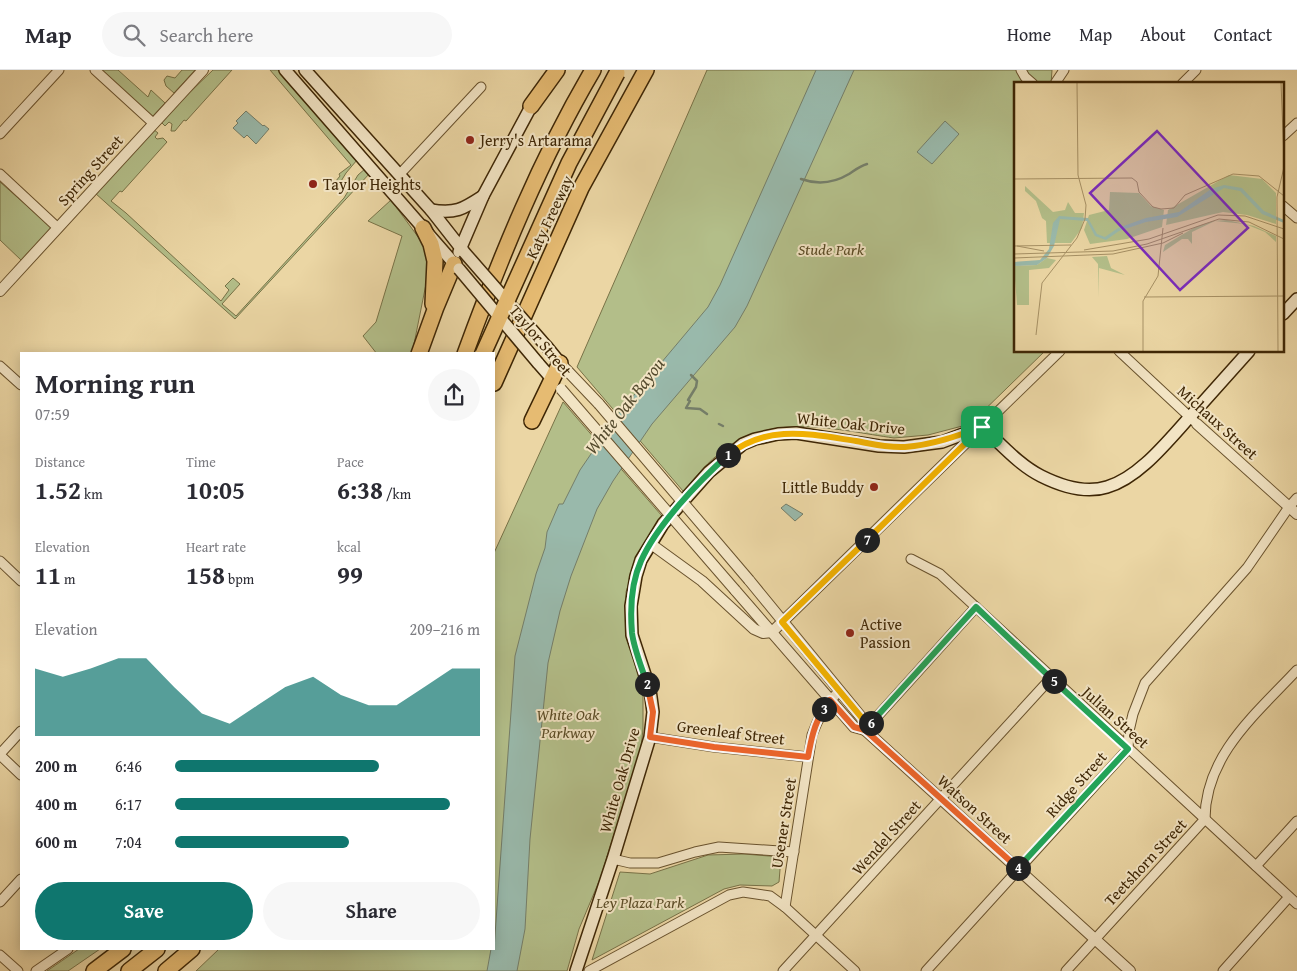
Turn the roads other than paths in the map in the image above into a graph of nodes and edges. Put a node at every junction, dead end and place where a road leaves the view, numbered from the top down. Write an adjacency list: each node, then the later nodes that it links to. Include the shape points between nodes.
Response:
1 (59, 70): 23 (street)
2 (95, 70): 21 (street)
3 (203, 70): 21 (street, Spring Street)
4 (285, 70): 20 (main road, Taylor Street)
5 (305, 70): 18 (main road, Taylor Street)
6 (549, 70): 19 (main road)
7 (557, 70): 19 (highway)
8 (593, 70): 40 (highway, Katy Freeway, via 526,200)
9 (646, 70): 47 (highway, Katy Freeway, via 581,188)
10 (1021, 70): 14 (street)
11 (1064, 70): 15 (street)
12 (1196, 70): 16 (street)
13 (618, 71): 41 (highway, bridge, via 569,163)
14 (1031, 82)
15 (1056, 82)
16 (1184, 82)
17 (481, 87): 26 (street)
18 (333, 100): 20 (main road); 26 (main road, Taylor Street)
19 (531, 106): 27 (main road)
20 (322, 112): 32 (main road, Taylor Street)
21 (153, 123): 31 (street, Spring Street)
22 (1297, 123): 24 (street)
23 (0, 134)
24 (1284, 135)
25 (0, 174): 31 (street)
26 (399, 175): 29 (main road, Taylor Street)
27 (484, 196): 29 (main road, via 452,212); 33 (main road)
28 (1284, 207): 30 (street)
29 (430, 210): 33 (main road, Taylor Street)
30 (1297, 218)
31 (58, 228): 35 (street, Spring Street)
32 (423, 228): 34 (main road, Taylor Street); 38 (highway, via 435,262)
33 (463, 250): 34 (main road); 46 (main road, Taylor Street, bridge)
34 (457, 267): 38 (highway); 49 (main road, Taylor Street, bridge)
35 (0, 291)
36 (1297, 299): 37 (main road)
37 (1284, 313)
38 (433, 314): 39 (highway)
39 (420, 352)
40 (466, 352)
41 (483, 352)
42 (1059, 352): 52 (street)
43 (1120, 352): 50 (street, Michaux Street)
44 (1248, 352): 50 (main road)
45 (0, 366): 48 (street)
46 (565, 368): 49 (highway); 63 (street, Taylor Street, bridge, via 662,477)
47 (495, 381)
48 (20, 384)
49 (556, 384): 51 (highway); 64 (street, Taylor Street, bridge)
50 (1193, 420): 52 (main road, via 1142,467 1119,483 1094,490 1066,487 1039,475); 56 (street, Michaux Street)
51 (532, 421)
52 (982, 427): 53 (main road, White Oak Drive); 54 (street)
53 (942, 442): 54 (street); 58 (main road, White Oak Drive, via 904,447 879,446 796,433 755,439 743,444 709,472 663,524)
54 (954, 456): 63 (street)
55 (1297, 498): 56 (street, Ridge Street)
56 (1289, 506): 57 (street, Michaux Street); 72 (street, Ridge Street, via 1247,568 1145,683 1133,714)
57 (1297, 514)
58 (651, 544): 64 (street, via 702,581 754,629 764,634); 71 (main road, White Oak Drive, via 641,560 631,606 632,635 651,698)
59 (911, 559): 62 (street, Julian Street, via 940,574)
60 (0, 561): 61 (street)
61 (20, 580)
62 (976, 607): 66 (street, Julian Street); 69 (street)
63 (782, 622): 64 (street); 67 (street, Watson Street)
64 (772, 632): 68 (street, Watson Street)
65 (1297, 670): 77 (street, Teetshorn Street, via 1221,756 1205,801)
66 (1051, 678): 72 (street, Julian Street); 76 (street, Wendel Street)
67 (839, 691): 68 (street, Usener Street); 69 (street, Watson Street, via 862,718)
68 (830, 700): 69 (street, Watson Street, via 854,727); 74 (street, Usener Street, via 818,717)
69 (865, 730): 76 (street, Watson Street)
70 (20, 732): 73 (street)
71 (650, 737): 74 (street, Greenleaf Street); 80 (main road, White Oak Drive)
72 (1128, 749): 77 (street, Julian Street); 82 (street, Ridge Street)
73 (0, 755): 75 (street)
74 (808, 757): 79 (street, Usener Street)
75 (20, 774)
76 (941, 799): 82 (street, Watson Street); 88 (street, Wendel Street)
77 (1205, 819): 81 (street, Julian Street); 89 (street, Teetshorn Street)
78 (1297, 821): 81 (street)
79 (794, 852): 80 (street, via 719,847 658,863); 87 (street, Usener Street)
80 (613, 860): 100 (main road, White Oak Drive)
81 (1256, 866): 84 (street, Julian Street)
82 (1019, 869): 89 (street, Watson Street); 104 (street, Ridge Street)
83 (20, 880): 85 (street)
84 (1289, 898): 86 (street, Julian Street); 107 (street)
85 (0, 902)
86 (1297, 904)
87 (785, 907): 88 (street); 101 (street, via 770,896 756,893 729,895)
88 (816, 935): 102 (street, Wendel Street); 103 (street)
89 (1095, 939): 105 (street, Teetshorn Street); 106 (street, Watson Street)
90 (67, 950): 96 (street)
91 (122, 950): 97 (highway)
92 (156, 950): 98 (highway)
93 (191, 950): 99 (highway)
94 (0, 955): 95 (street)
95 (16, 969)
96 (36, 971)
97 (94, 971)
98 (129, 971)
99 (166, 971)
100 (576, 971)
101 (589, 971)
102 (783, 971)
103 (855, 971)
104 (926, 971)
105 (1066, 971)
106 (1130, 971)
107 (1223, 971)

